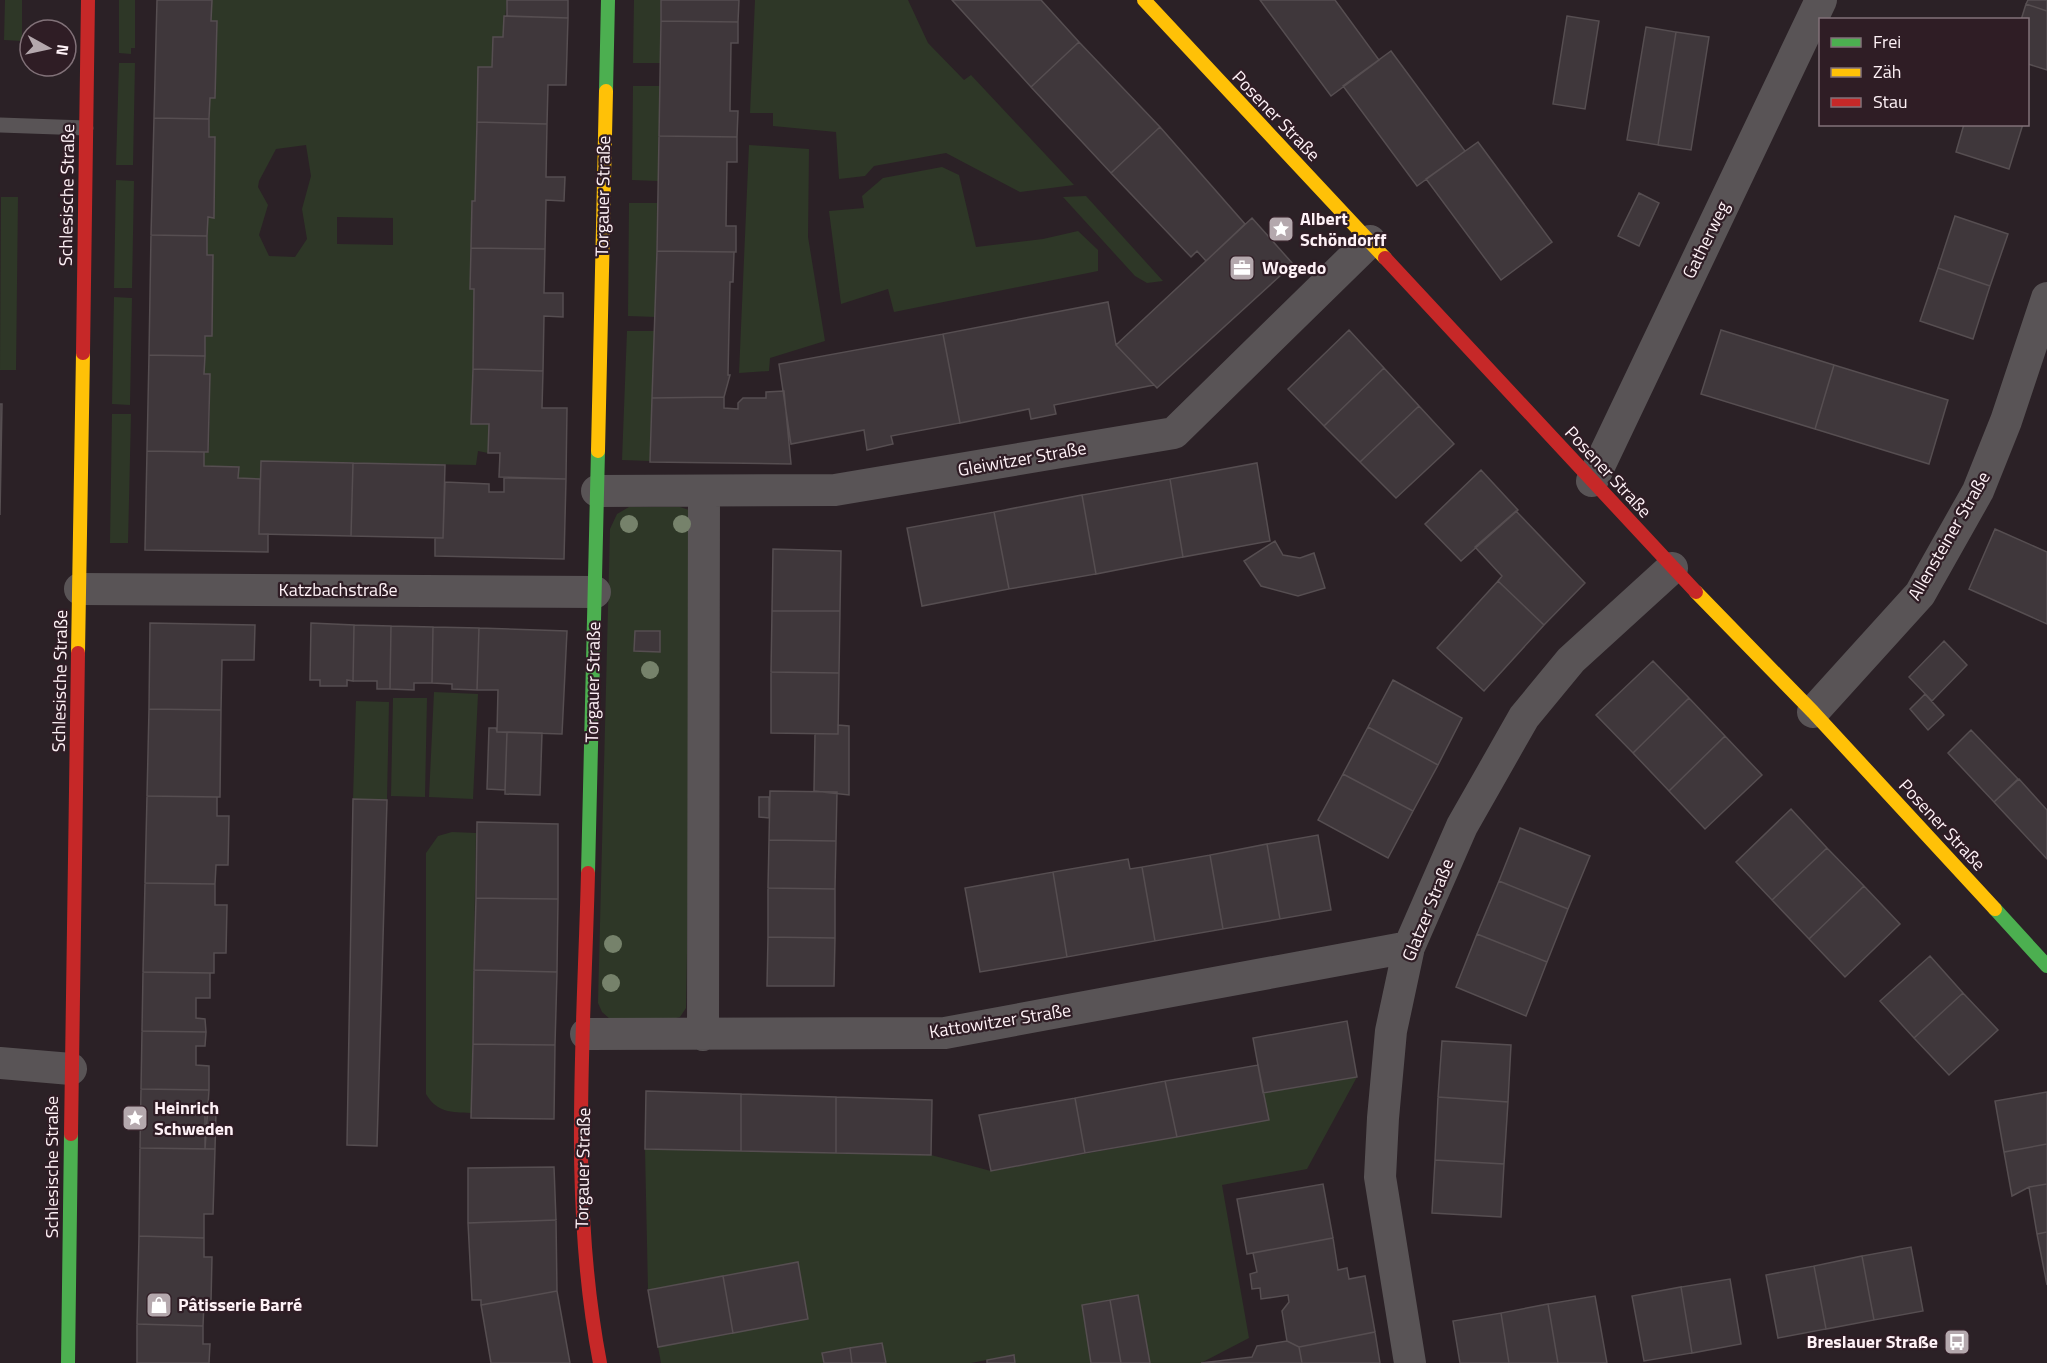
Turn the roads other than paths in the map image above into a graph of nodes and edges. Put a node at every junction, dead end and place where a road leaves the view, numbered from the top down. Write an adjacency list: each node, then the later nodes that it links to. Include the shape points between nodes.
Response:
1 (88, 0): 6 (street, Schlesische Straße)
2 (608, 0): 10 (street, Torgauer Straße)
3 (1144, 0): 7 (street, Posener Straße)
4 (1821, 0): 9 (street, Gatherweg)
5 (0, 126): 6 (lane)
6 (86, 128): 13 (street, Schlesische Straße)
7 (1370, 241): 9 (street, Posener Straße); 11 (street, Gleiwitzer Straße, via 1174,433 835,490)
8 (2047, 298): 15 (street, Allensteiner Straße, via 1978,491 1920,594)
9 (1592, 481): 12 (street, Posener Straße)
10 (597, 491): 11 (street, Gleiwitzer Straße); 14 (street, Torgauer Straße)
11 (704, 492): 19 (street)
12 (1672, 568): 15 (street, Posener Straße); 16 (street, Glatzer Straße, via 1571,660 1524,717 1462,826)
13 (80, 589): 14 (street, Katzbachstraße); 21 (street, Schlesische Straße)
14 (595, 592): 18 (street, Torgauer Straße)
15 (1814, 712): 17 (street, Posener Straße)
16 (1409, 947): 19 (street, Kattowitzer Straße, via 945,1034); 24 (street, Glatzer Straße, via 1391,1032 1380,1177)
17 (2047, 966)
18 (585, 1034): 19 (street, Kattowitzer Straße); 23 (street, Torgauer Straße, via 581,1242)
19 (703, 1035)
20 (0, 1063): 21 (street)
21 (71, 1069): 22 (street, Schlesische Straße)
22 (68, 1363)
23 (600, 1363)
24 (1410, 1363)

